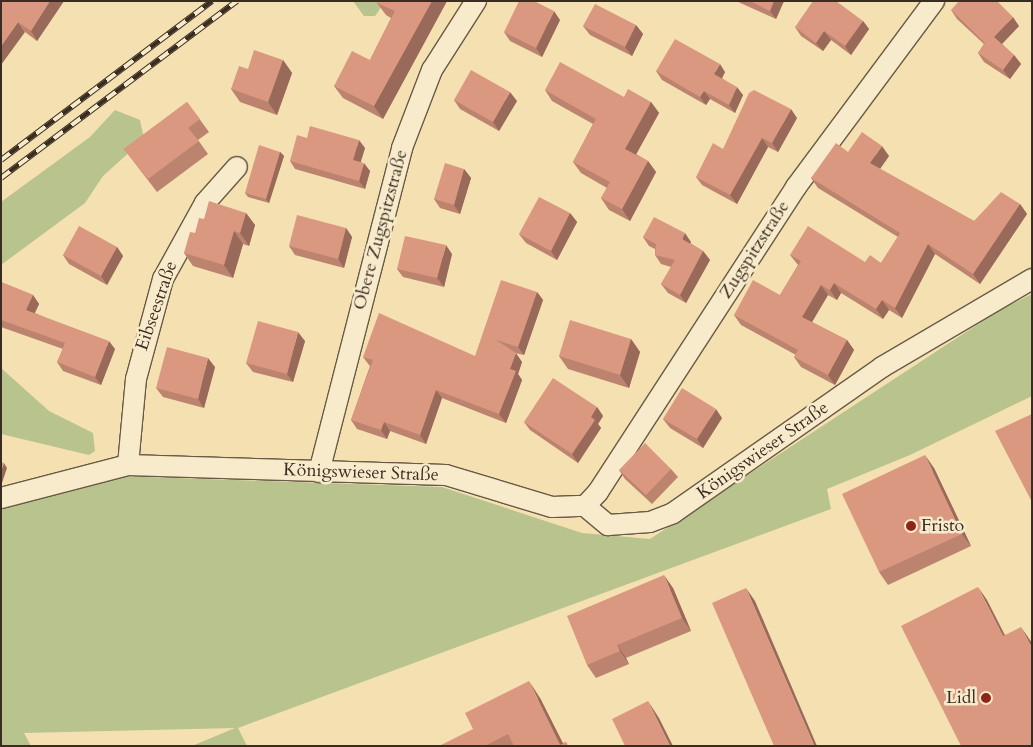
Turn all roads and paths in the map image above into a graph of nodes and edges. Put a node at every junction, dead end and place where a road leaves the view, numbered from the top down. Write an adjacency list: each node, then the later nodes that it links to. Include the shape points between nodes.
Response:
1 (476, 1): 6 (street, Obere Zugspitzstraße, via 432,70 402,148)
2 (934, 1): 8 (street, Zugspitzstraße, via 796,187 598,492)
3 (237, 167): 5 (street, Eibseestraße, via 200,210 163,279 136,379)
4 (1032, 280): 8 (street, Königswieser Straße, via 882,367 673,513 650,522 608,525)
5 (128, 465): 6 (street, Königswieser Straße); 7 (street, Königswieser Straße)
6 (319, 472): 8 (street, Königswieser Straße, via 446,475 552,507)
7 (1, 498)
8 (585, 506)

